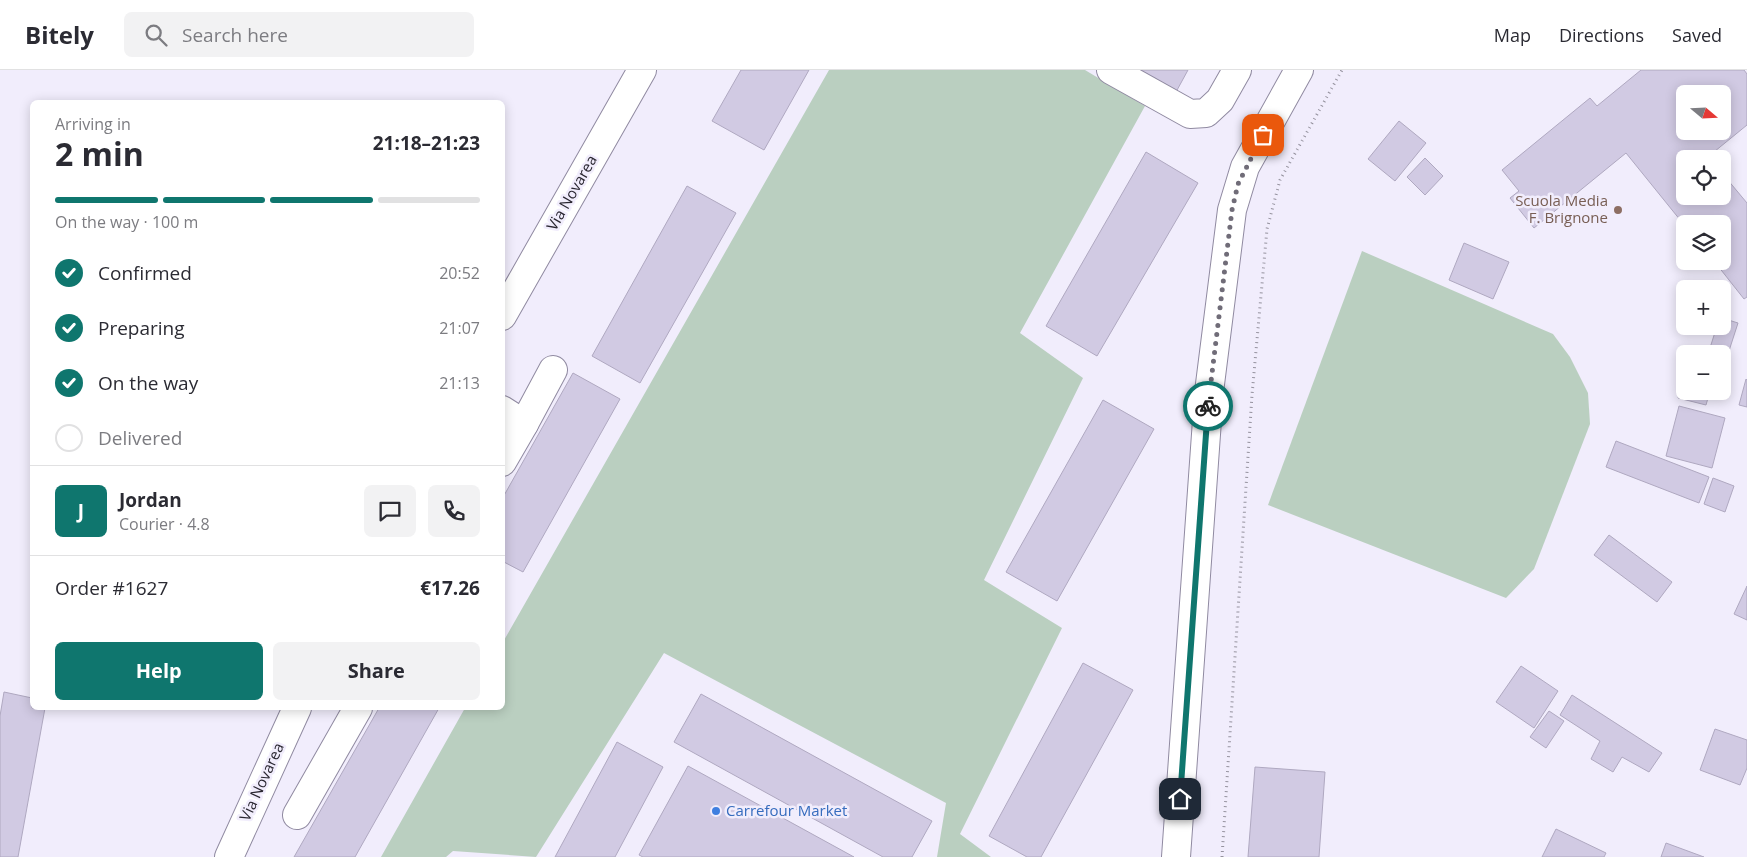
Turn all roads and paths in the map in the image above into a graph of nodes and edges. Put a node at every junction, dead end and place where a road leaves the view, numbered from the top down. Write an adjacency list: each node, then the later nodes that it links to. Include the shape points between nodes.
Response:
1 (642, 70): 6 (street, Via Novarea)
2 (1111, 70): 3 (street, via 1190,114 1206,114 1220,100)
3 (1237, 70)
4 (1299, 70): 14 (street, via 1246,167 1232,210 1209,392)
5 (1342, 70): 15 (path, via 1280,180 1268,229 1252,395)
6 (505, 311)
7 (553, 370): 8 (street)
8 (513, 417): 9 (street)
9 (505, 450)
10 (296, 710): 13 (street, Via Novarea)
11 (357, 710): 12 (street)
12 (297, 815)
13 (229, 857)
14 (1176, 857)
15 (1222, 857)

